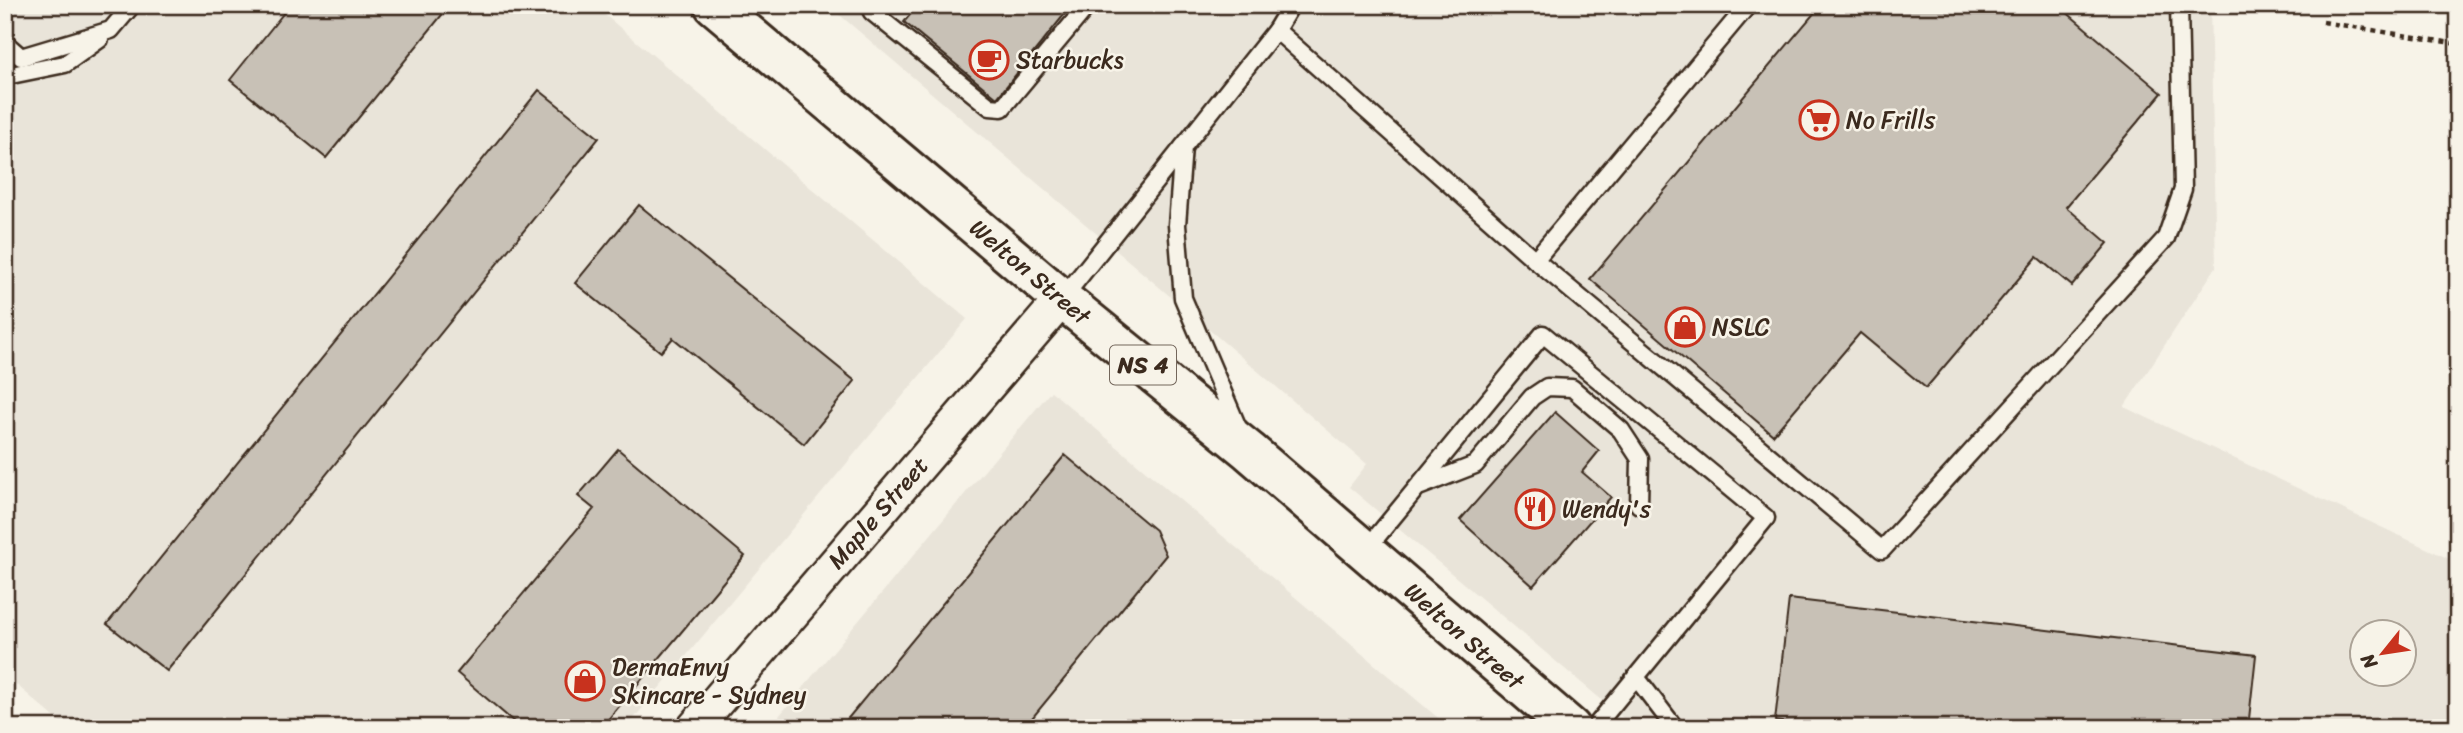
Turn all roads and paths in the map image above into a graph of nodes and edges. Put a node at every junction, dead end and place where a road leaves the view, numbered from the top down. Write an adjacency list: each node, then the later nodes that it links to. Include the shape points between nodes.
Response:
1 (132, 5): 9 (lane)
2 (714, 5): 16 (main road, Welton Street / NS 4)
3 (869, 5): 4 (lane, via 990,107 1002,108)
4 (1088, 5)
5 (1291, 5): 10 (lane)
6 (1748, 5): 15 (lane)
7 (2179, 5): 15 (lane, via 2183,189 2166,238 1882,550)
8 (2323, 22): 12 (path)
9 (111, 30): 11 (lane, via 21,57); 13 (lane, via 65,64 11,75)
10 (1276, 30): 14 (lane); 15 (lane)
11 (5, 43)
12 (2458, 44)
13 (5, 70)
14 (1183, 147): 16 (lane); 17 (lane, via 1177,225 1183,298)
15 (1535, 260)
16 (1062, 299): 17 (main road, Welton Street / NS 4); 23 (street, Maple Street)
17 (1250, 451): 20 (main road, Welton Street / NS 4)
18 (1418, 487): 19 (lane, via 1475,465 1532,397 1547,387 1572,388 1621,430 1640,459); 20 (lane); 21 (lane, via 1543,334 1766,518)
19 (1639, 505)
20 (1365, 551): 22 (main road, Welton Street / NS 4)
21 (1636, 677): 22 (lane); 24 (lane)
22 (1574, 727)
23 (694, 728)
24 (1675, 728)

